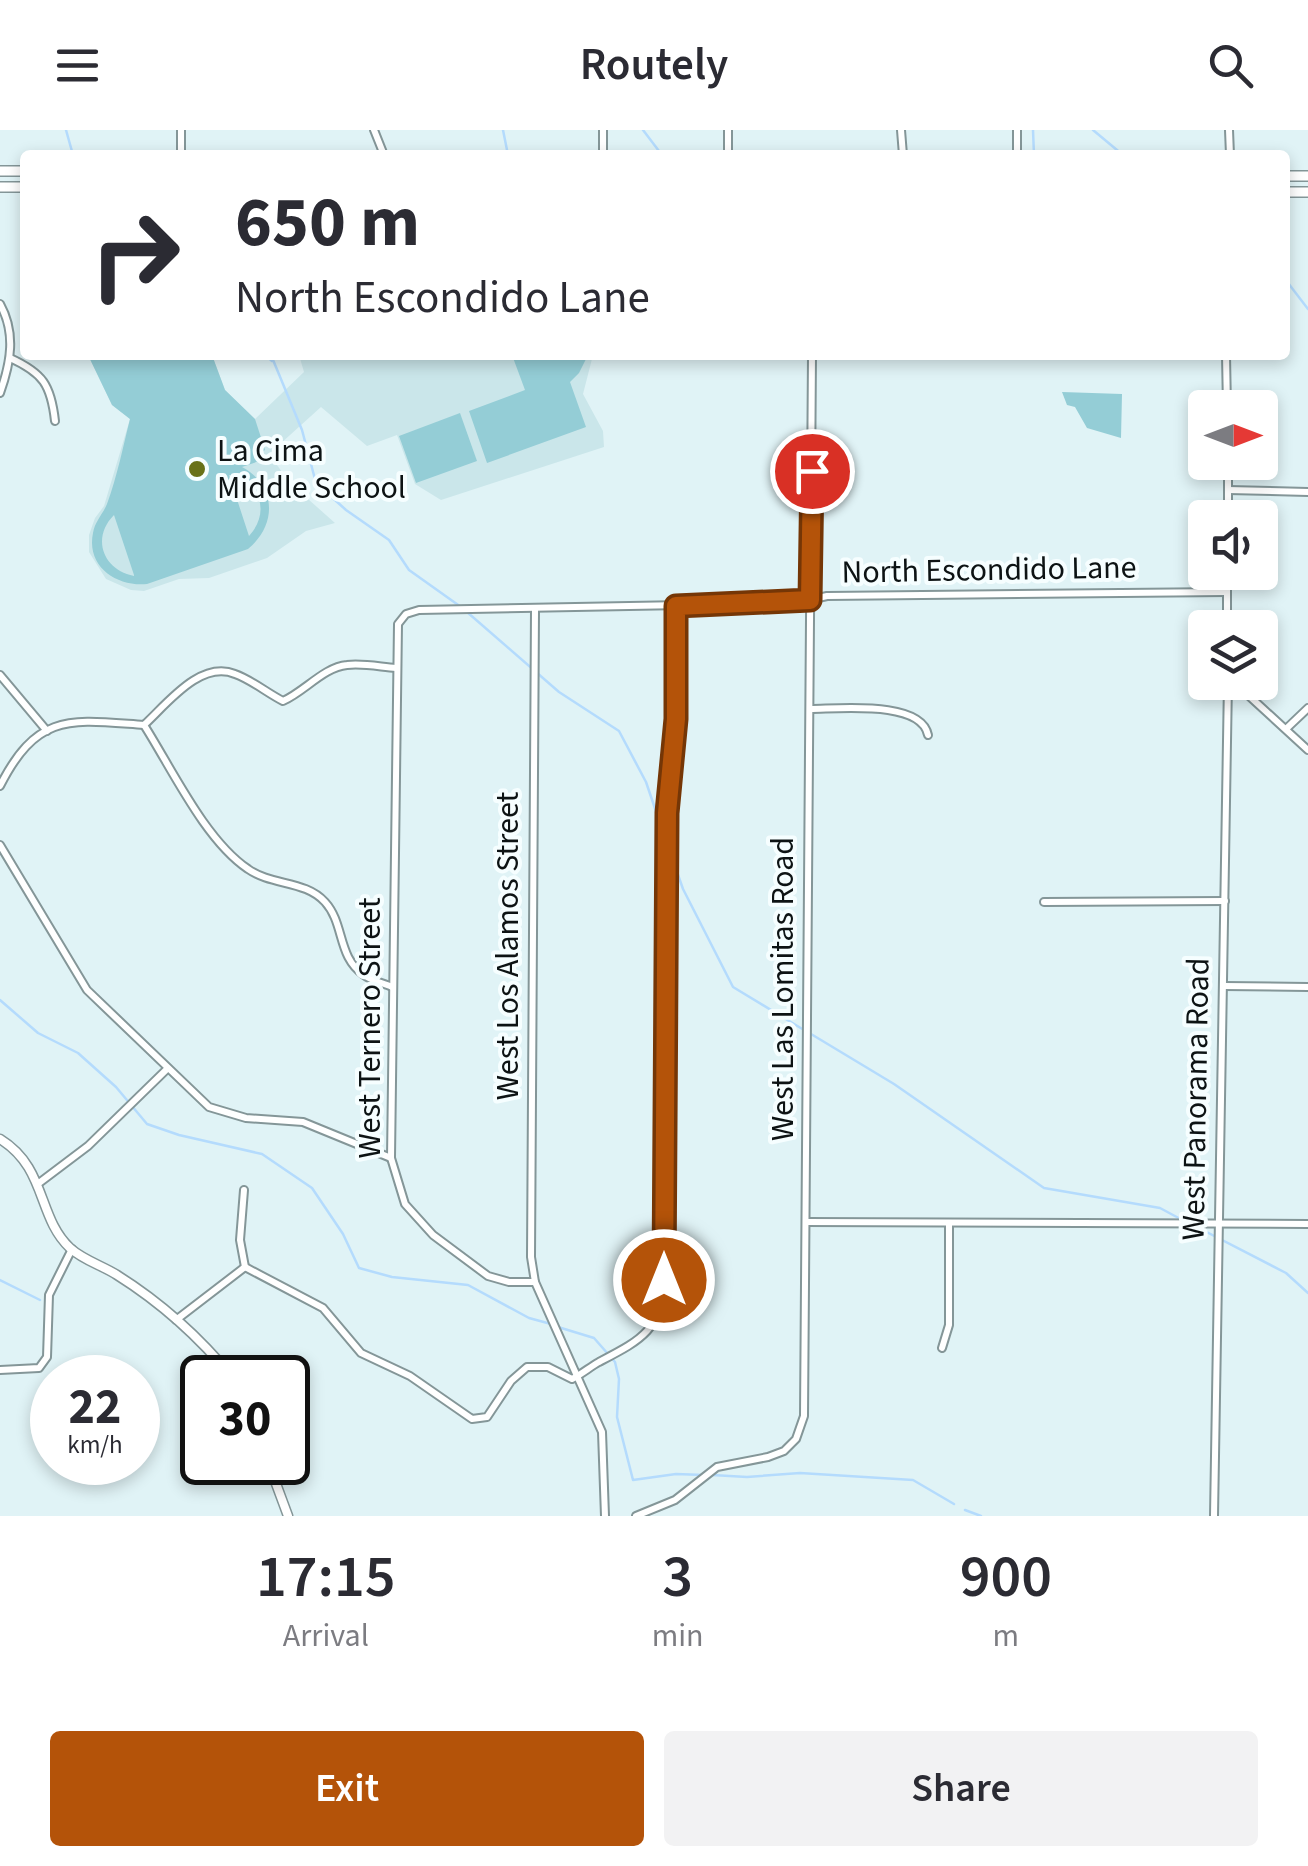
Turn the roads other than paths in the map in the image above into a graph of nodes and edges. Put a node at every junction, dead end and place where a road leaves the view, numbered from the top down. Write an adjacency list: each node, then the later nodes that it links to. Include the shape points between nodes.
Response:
1 (0, 304): 2 (street, via 8,318)
2 (10, 358): 6 (street); 7 (street, via 44,380)
3 (812, 360): 13 (street, West Las Lomitas Road)
4 (1226, 360): 5 (street)
5 (1227, 390)
6 (0, 393)
7 (54, 421)
8 (1228, 480): 9 (street)
9 (1228, 490): 10 (street); 11 (street)
10 (1308, 492)
11 (1228, 500)
12 (1226, 592): 13 (street, North Escondido Lane); 16 (street)
13 (810, 600): 14 (street, North Escondido Lane); 23 (street, West Las Lomitas Road)
14 (676, 606): 15 (street, North Escondido Lane); 52 (street, via 667,813 663,1302 646,1334)
15 (535, 610): 17 (street, North Escondido Lane, via 419,610); 47 (street, West Los Alamos Street)
16 (1226, 610)
17 (398, 624): 18 (street, West Ternero Street)
18 (396, 668): 24 (street, via 344,665 283,701 232,672 216,671 178,693); 34 (street, West Ternero Street)
19 (0, 675): 26 (street)
20 (1228, 700): 31 (street, West Panorama Road)
21 (1254, 700): 25 (street)
22 (1308, 708): 25 (street)
23 (810, 709): 27 (street, via 892,710 916,717); 41 (street, West Las Lomitas Road)
24 (144, 726): 26 (street, via 73,721); 34 (street, via 232,854 248,870 322,898 334,912 344,953 364,976)
25 (1287, 728): 28 (street)
26 (49, 729): 29 (street, via 17,757)
27 (928, 735)
28 (1308, 750)
29 (0, 786)
30 (0, 845): 36 (street, via 87,990)
31 (1226, 901): 32 (street); 33 (street, West Panorama Road)
32 (1044, 902)
33 (1224, 986): 35 (street); 44 (street, West Panorama Road)
34 (392, 987): 38 (street, West Ternero Street)
35 (1308, 988)
36 (166, 1070): 38 (street, via 225,1114 303,1122); 39 (street)
37 (0, 1140): 39 (street)
38 (392, 1158): 47 (street, West Ternero Street, via 405,1204 433,1235 488,1276)
39 (39, 1183): 45 (street, via 51,1221)
40 (244, 1190): 46 (street)
41 (806, 1222): 42 (street); 56 (street, West Las Lomitas Road, via 805,1401 796,1439 776,1456 717,1467 665,1506)
42 (949, 1222): 44 (street); 49 (street, via 949,1326)
43 (1308, 1224): 44 (street)
44 (1218, 1225): 57 (street, West Panorama Road)
45 (72, 1250): 48 (street); 51 (street, via 49,1295 47,1358 39,1368)
46 (244, 1268): 48 (street); 52 (street, via 323,1308 361,1353 472,1418 487,1417 527,1367)
47 (535, 1282): 52 (street)
48 (176, 1320): 50 (street)
49 (942, 1348)
50 (210, 1355)
51 (0, 1370)
52 (578, 1377): 55 (street, via 604,1438)
53 (277, 1485): 54 (street)
54 (288, 1516)
55 (605, 1516)
56 (636, 1516)
57 (1214, 1516)

